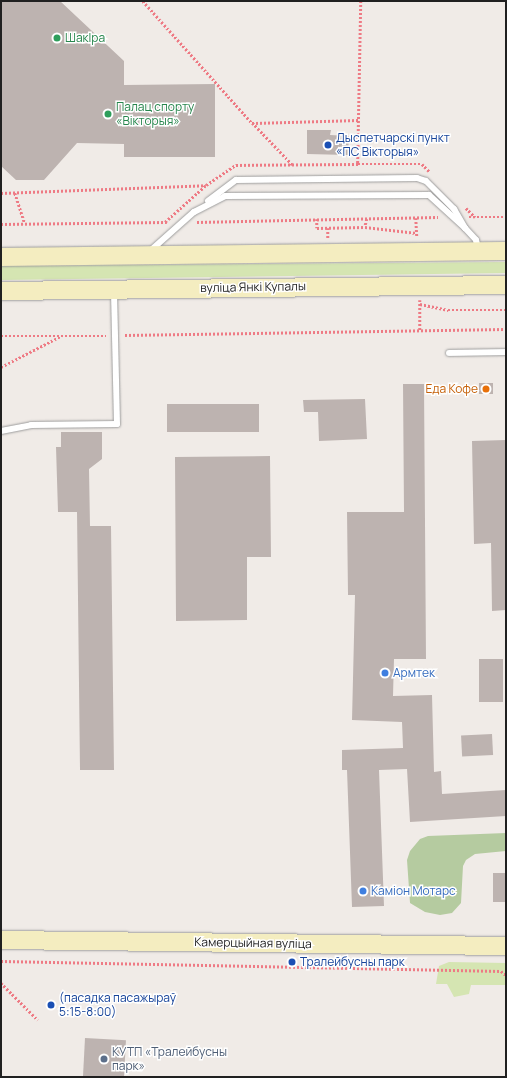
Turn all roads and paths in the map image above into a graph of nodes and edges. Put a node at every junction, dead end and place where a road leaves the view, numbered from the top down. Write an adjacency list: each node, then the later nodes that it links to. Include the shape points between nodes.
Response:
1 (143, 1): 4 (path)
2 (361, 1): 3 (path)
3 (358, 120): 4 (path); 6 (path, via 358,164 422,164)
4 (252, 123): 5 (path)
5 (292, 165)
6 (433, 175)
7 (206, 185): 8 (path)
8 (15, 192): 9 (path); 18 (path)
9 (1, 193)
10 (464, 206): 13 (path)
11 (194, 212): 12 (lane, via 225,196 429,195); 12 (lane, via 236,180 417,178 426,181 454,208); 17 (lane)
12 (457, 217): 13 (path); 16 (path); 22 (lane, via 476,240)
13 (475, 217): 14 (path)
14 (506, 217)
15 (317, 219): 16 (path); 17 (path); 20 (path, via 317,228)
16 (367, 219): 20 (path)
17 (182, 222): 18 (path); 24 (lane, via 150,251)
18 (25, 223): 19 (path)
19 (1, 224)
20 (365, 227): 21 (path)
21 (417, 233)
22 (479, 251): 23 (main road); 24 (main road)
23 (506, 251)
24 (141, 255): 25 (main road)
25 (1, 257)
26 (506, 285): 27 (main road, вуліца Янкі Купалы)
27 (114, 290): 28 (main road, вуліца Янкі Купалы); 34 (lane)
28 (1, 291)
29 (420, 304): 30 (path, via 448,310)
30 (506, 310)
31 (506, 329): 34 (path)
32 (1, 336): 33 (path)
33 (62, 336): 34 (path); 37 (path)
34 (115, 336): 38 (lane, via 116,424 31,425)
35 (506, 352): 36 (lane)
36 (449, 353)
37 (1, 368)
38 (1, 430)
39 (1, 940): 40 (main road, Камерцыйная вуліца)
40 (506, 946)
41 (1, 961): 42 (path)
42 (501, 971): 43 (path); 44 (path)
43 (506, 971)
44 (506, 975)
45 (1, 983): 46 (path)
46 (38, 1020)

